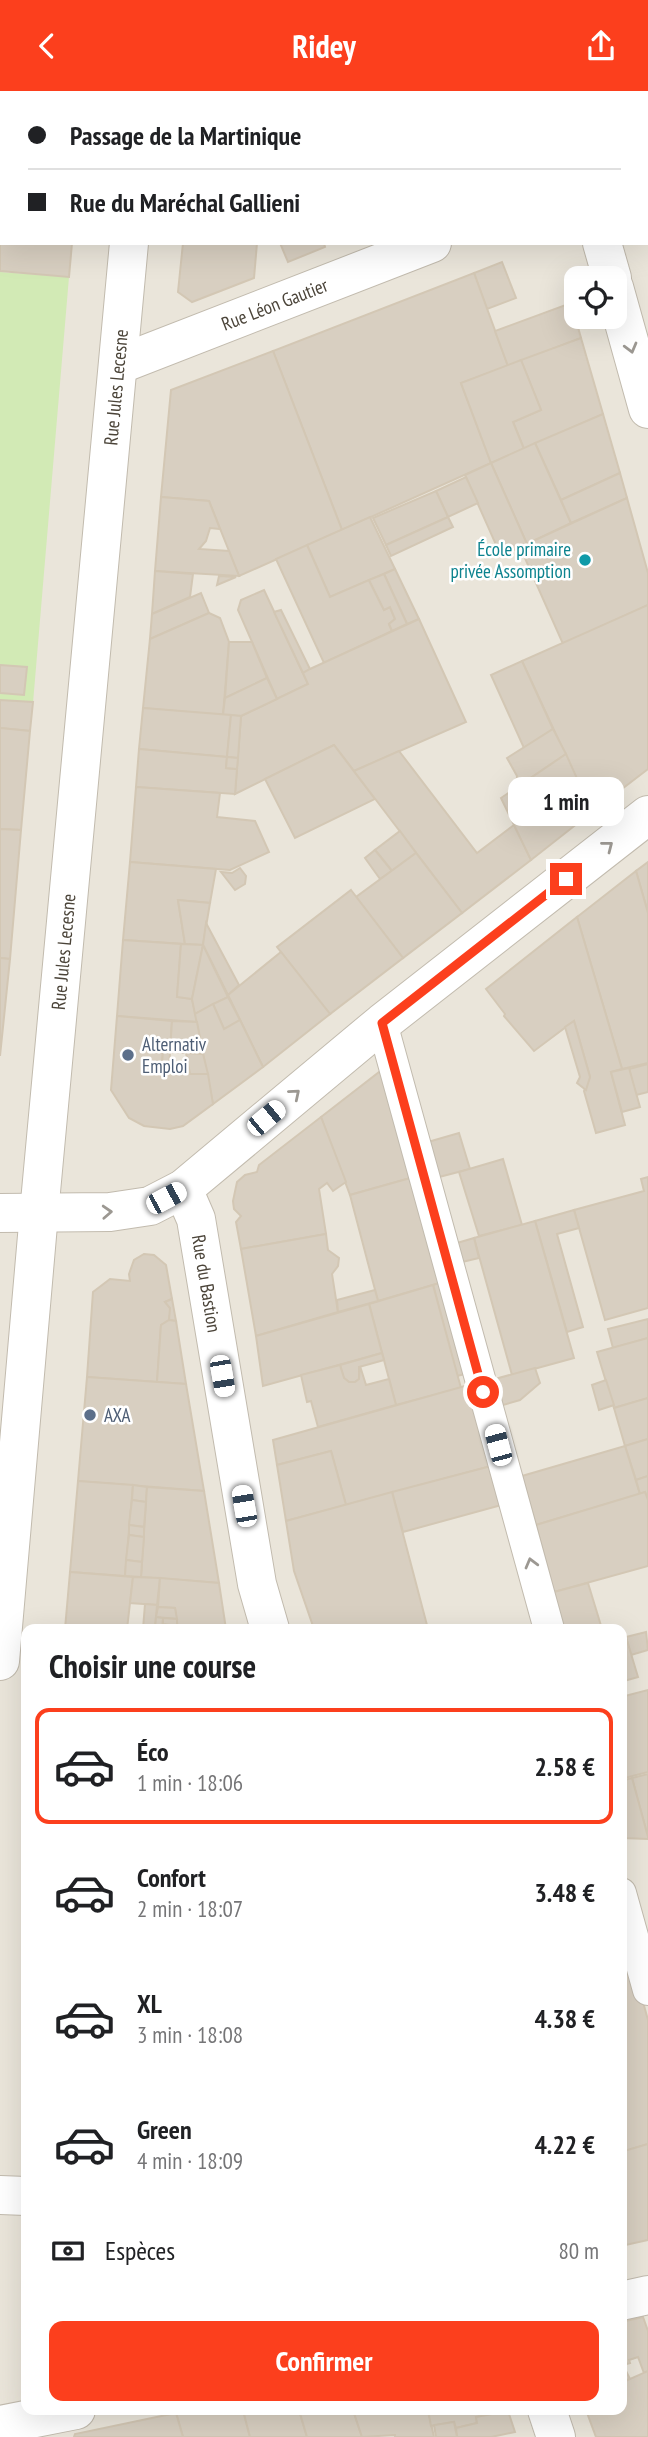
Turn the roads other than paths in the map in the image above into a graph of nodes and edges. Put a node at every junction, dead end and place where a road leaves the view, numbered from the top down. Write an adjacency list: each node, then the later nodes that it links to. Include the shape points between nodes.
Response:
1 (129, 245): 6 (street, Rue Jules Lecesne)
2 (427, 245): 6 (street, Rue Léon Gautier)
3 (603, 245): 4 (street)
4 (609, 266)
5 (626, 329): 7 (street, one-way to 7)
6 (118, 365): 12 (street, Rue Jules Lecesne)
7 (648, 409)
8 (648, 815): 9 (street, one-way to 8)
9 (382, 1023): 10 (street, one-way to 9); 14 (lane, one-way to 9)
10 (183, 1189): 12 (street, one-way to 10, via 150,1206); 13 (street, Rue du Bastion, via 196,1219 257,1584)
11 (0, 1213): 12 (street)
12 (39, 1213): 15 (street, Rue Jules Lecesne)
13 (269, 1624)
14 (548, 1624)
15 (0, 1661)
16 (627, 1915): 17 (lane)
17 (648, 1990)
18 (0, 2195): 19 (street)
19 (21, 2196)
20 (648, 2295): 21 (street)
21 (627, 2300)
22 (58, 2415): 24 (street)
23 (549, 2415): 25 (street)
24 (11, 2428)
25 (556, 2437)

